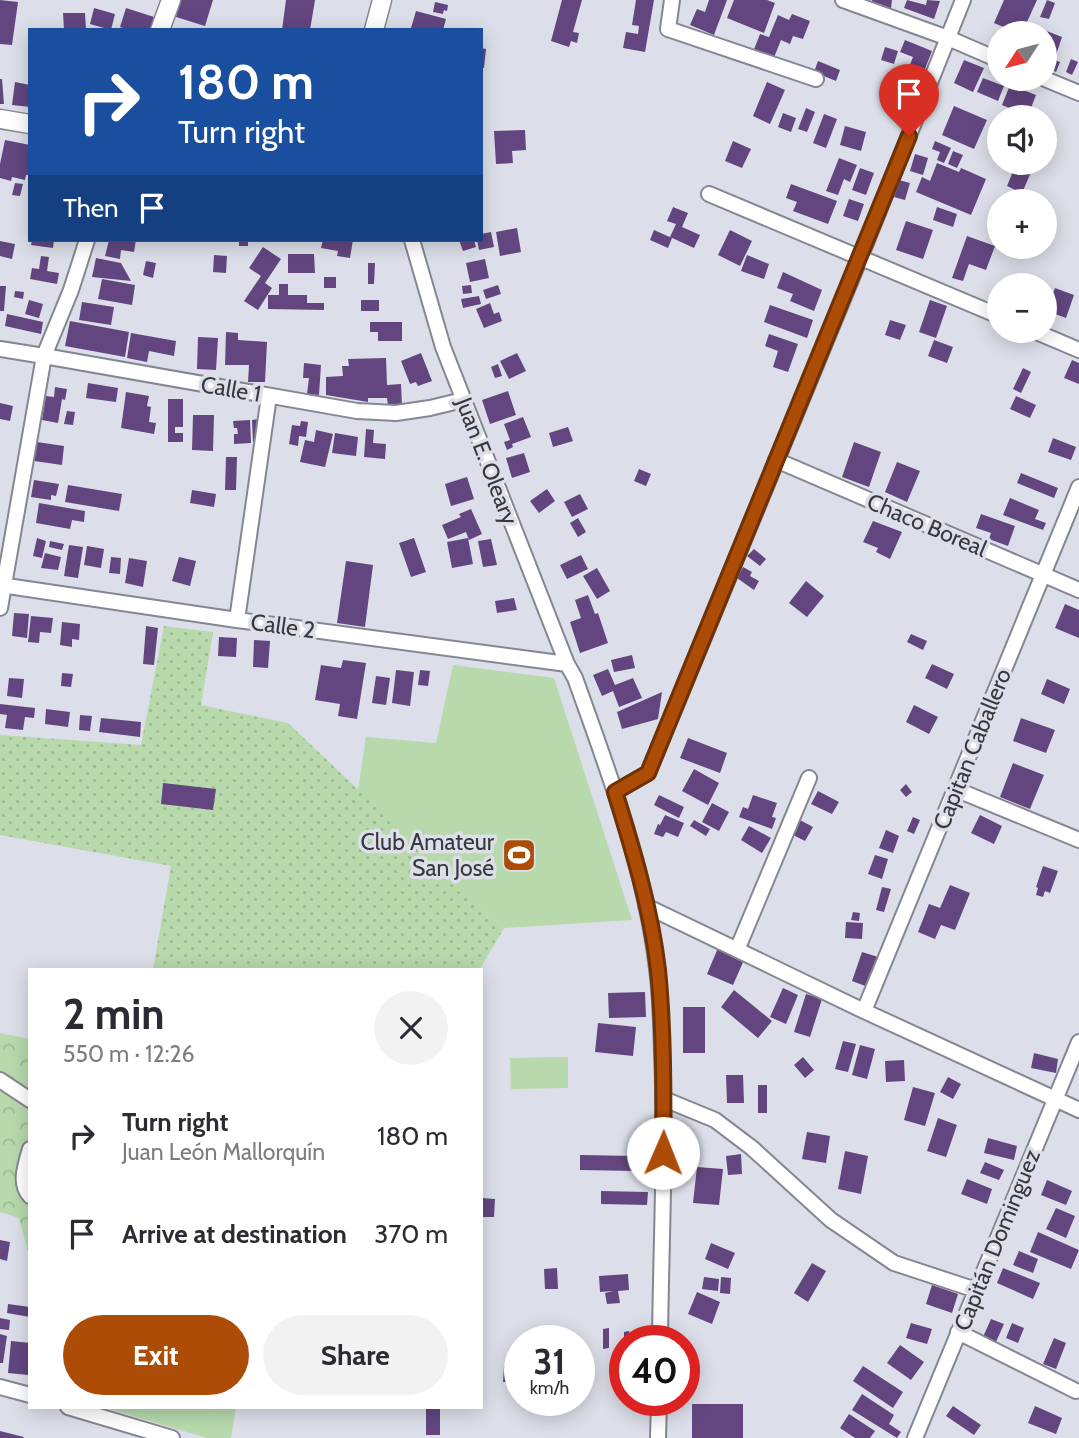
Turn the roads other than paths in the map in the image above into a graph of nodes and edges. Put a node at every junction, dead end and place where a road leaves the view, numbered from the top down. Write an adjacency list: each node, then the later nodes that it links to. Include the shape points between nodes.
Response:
1 (171, 0): 6 (main road)
2 (382, 0): 7 (main road)
3 (672, 0): 10 (street, via 668,29)
4 (843, 0): 8 (street)
5 (963, 0): 8 (street)
6 (161, 28)
7 (375, 28)
8 (948, 38): 9 (street); 18 (street)
9 (987, 55)
10 (816, 79)
11 (1057, 84): 12 (street)
12 (1079, 93)
13 (0, 119): 14 (main road)
14 (28, 124)
15 (709, 194): 18 (street)
16 (87, 242): 23 (street)
17 (413, 242): 25 (street, Juan E. Oleary)
18 (860, 258): 19 (street); 26 (street)
19 (987, 311)
20 (1057, 341): 22 (street)
21 (0, 349): 23 (street, Calle 1)
22 (1079, 350)
23 (44, 356): 24 (street, Calle 1); 29 (street)
24 (269, 396): 25 (street, Calle 1, via 396,413); 32 (street)
25 (463, 400): 33 (street, Juan E. Oleary)
26 (776, 460): 28 (street, Chaco Boreal); 36 (street, via 648,773)
27 (1079, 487): 28 (street, Capitan Caballero)
28 (1043, 575): 30 (street, Chaco Boreal); 35 (street, Capitan Caballero)
29 (2, 586): 31 (street); 32 (street, Calle 2)
30 (1079, 590)
31 (0, 608)
32 (237, 620): 33 (street, Calle 2)
33 (567, 664): 36 (street, Juan E. Oleary)
34 (809, 778): 39 (street)
35 (955, 789): 37 (street); 40 (street, Capitan Caballero)
36 (615, 792): 38 (street, Juan E. Oleary)
37 (1079, 840)
38 (646, 906): 39 (street); 44 (street, Juan E. Oleary, via 657,969)
39 (737, 950): 40 (street)
40 (864, 1011): 45 (street)
41 (1079, 1042): 45 (street, Capitán Dominguez)
42 (0, 1080): 43 (street)
43 (28, 1099)
44 (664, 1099): 49 (street, via 715,1119 831,1220 894,1263); 50 (street, Juan E. Oleary)
45 (1055, 1099): 46 (street); 49 (street, Capitán Dominguez)
46 (1079, 1111)
47 (28, 1156): 48 (street, via 23,1175)
48 (28, 1194)
49 (976, 1290): 51 (street, Capitán Dominguez)
50 (660, 1325)
51 (958, 1332): 53 (street); 59 (street, Capitán Dominguez)
52 (0, 1387): 54 (street)
53 (1076, 1391)
54 (28, 1394)
55 (75, 1409): 57 (street)
56 (659, 1416): 58 (street)
57 (172, 1438)
58 (658, 1438)
59 (915, 1438)

